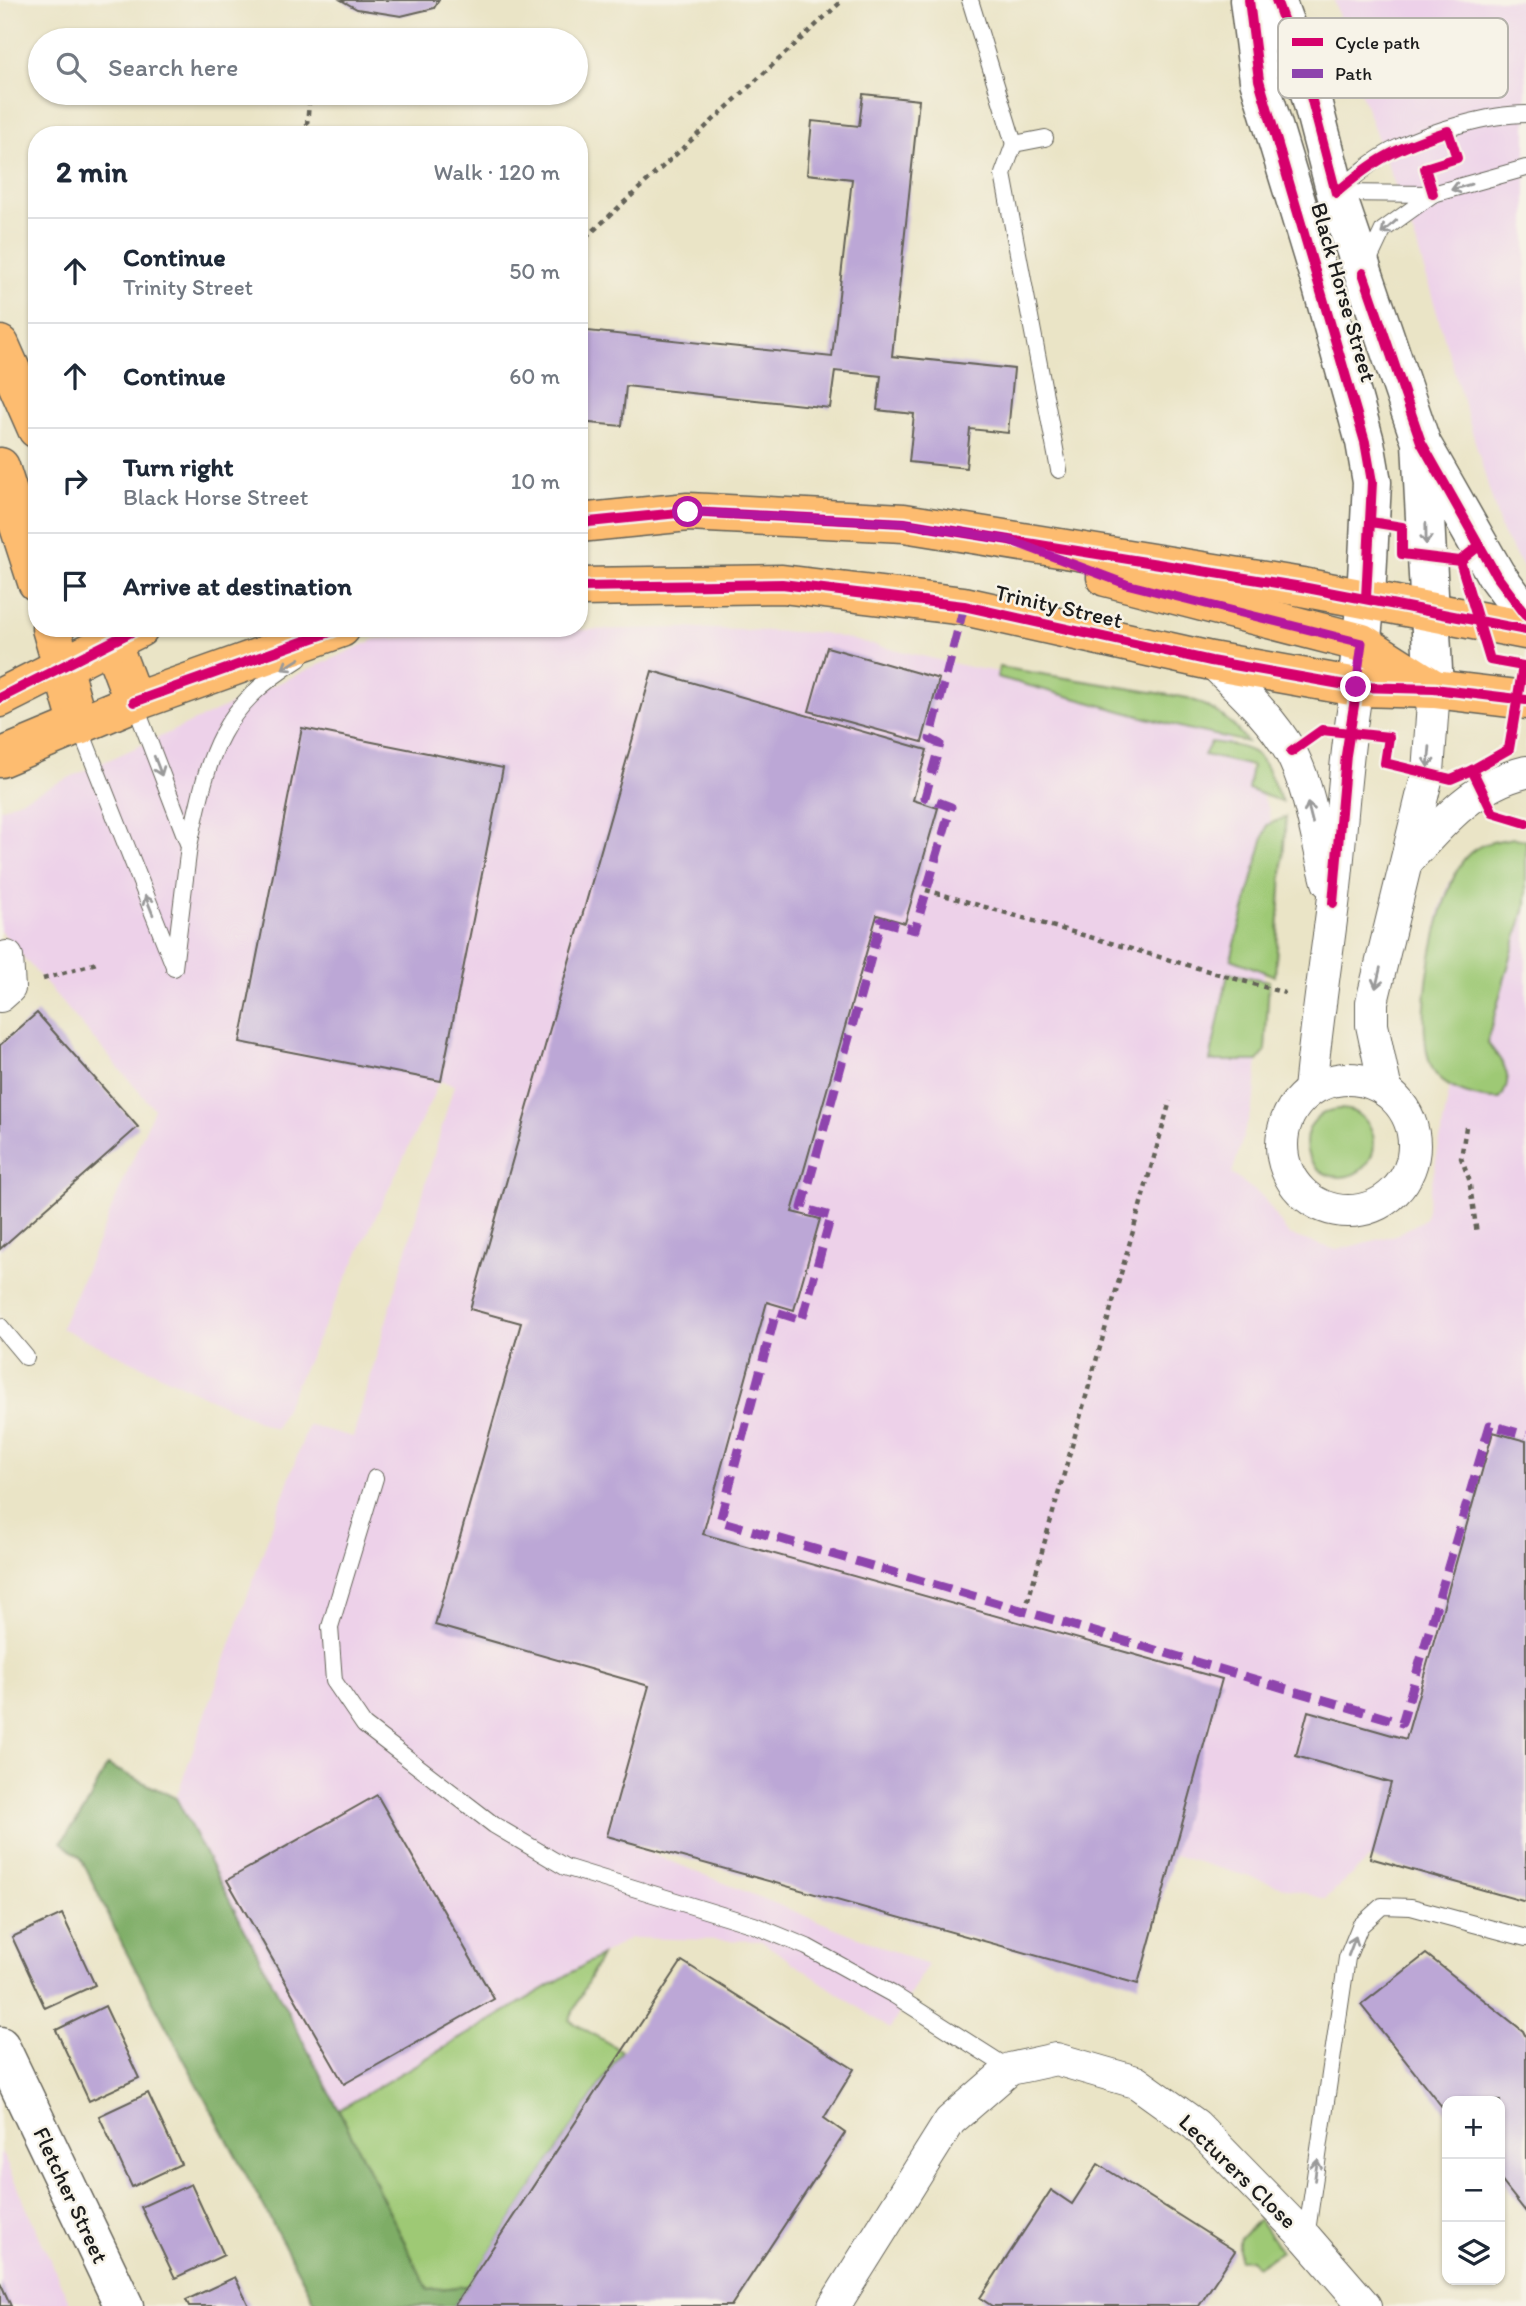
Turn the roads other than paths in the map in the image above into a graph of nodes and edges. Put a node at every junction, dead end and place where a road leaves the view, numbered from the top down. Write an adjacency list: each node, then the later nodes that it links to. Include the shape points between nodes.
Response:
1 (970, 0): 8 (lane)
2 (1249, 0): 12 (street, Black Horse Street, via 1259,80)
3 (1276, 0): 4 (street, Black Horse Street)
4 (1283, 18)
5 (1311, 98): 10 (street, Black Horse Street)
6 (1526, 114): 10 (lane, via 1497,114 1396,148)
7 (1045, 138): 8 (lane)
8 (1014, 144): 18 (lane, via 1003,174)
9 (1526, 168): 11 (lane, one-way to 11)
10 (1336, 193): 11 (lane); 12 (street); 13 (street, Black Horse Street)
11 (1433, 194): 13 (lane, one-way to 13, via 1382,230)
12 (1296, 203): 24 (street, Black Horse Street, via 1365,442 1372,482)
13 (1363, 273): 16 (street, Black Horse Street)
14 (0, 345): 15 (main road)
15 (28, 409)
16 (1421, 442): 25 (street, Black Horse Street, one-way to 25); 26 (street, via 1496,575)
17 (0, 467): 20 (main road)
18 (1059, 470)
19 (588, 522): 21 (main road, via 688,512 904,523)
20 (12, 535): 22 (main road)
21 (1009, 540): 24 (main road); 33 (main road, via 1126,584)
22 (28, 565)
23 (588, 587): 34 (main road, Trinity Street, via 782,583 964,606)
24 (1366, 598): 25 (main road); 33 (street, Black Horse Street)
25 (1428, 610): 27 (main road); 37 (street, Black Horse Street)
26 (1526, 615)
27 (1526, 630)
28 (54, 637): 35 (main road)
29 (110, 637): 35 (main road)
30 (119, 637): 40 (main road)
31 (316, 637): 40 (main road)
32 (335, 637): 44 (lane, one-way to 44, via 267,679 224,726 205,772)
33 (1362, 643): 36 (street, Black Horse Street); 37 (main road)
34 (1211, 661): 36 (main road, Trinity Street); 46 (street, one-way to 34, via 1291,752 1272,724)
35 (62, 665): 38 (main road); 41 (main road)
36 (1356, 687): 37 (main road, Trinity Street); 46 (street)
37 (1434, 689): 39 (main road, Trinity Street); 45 (street, one-way to 45, via 1428,772)
38 (0, 698)
39 (1526, 700)
40 (134, 702): 41 (main road); 44 (lane, one-way to 44)
41 (79, 726): 42 (main road); 44 (lane, one-way to 41, via 174,968)
42 (0, 758)
43 (1526, 772): 45 (street, via 1482,789 1445,818)
44 (189, 846)
45 (1404, 865): 50 (street, one-way to 50, via 1373,1002 1372,1025)
46 (1333, 903): 49 (street)
47 (7, 957): 48 (street)
48 (4, 992)
49 (1310, 1090): 50 (street, via 1349,1078); 50 (street, via 1285,1123 1281,1145 1285,1167 1307,1197 1352,1211 1388,1197 1409,1170 1412,1128)
50 (1386, 1091)
51 (0, 1326): 52 (lane)
52 (26, 1357)
53 (375, 1478): 56 (lane, via 330,1627 334,1681 364,1725 494,1825 565,1867 754,1925 807,1947)
54 (1526, 1938): 57 (lane, one-way to 54, via 1347,1958 1360,1926 1382,1906 1411,1906)
55 (0, 2046): 58 (street, Fletcher Street)
56 (1010, 2068): 57 (street, Lecturers Close, via 1056,2059 1136,2082 1196,2125); 59 (street, via 950,2121)
57 (1307, 2238): 60 (street, Lecturers Close)
58 (124, 2306)
59 (834, 2306)
60 (1365, 2306)

